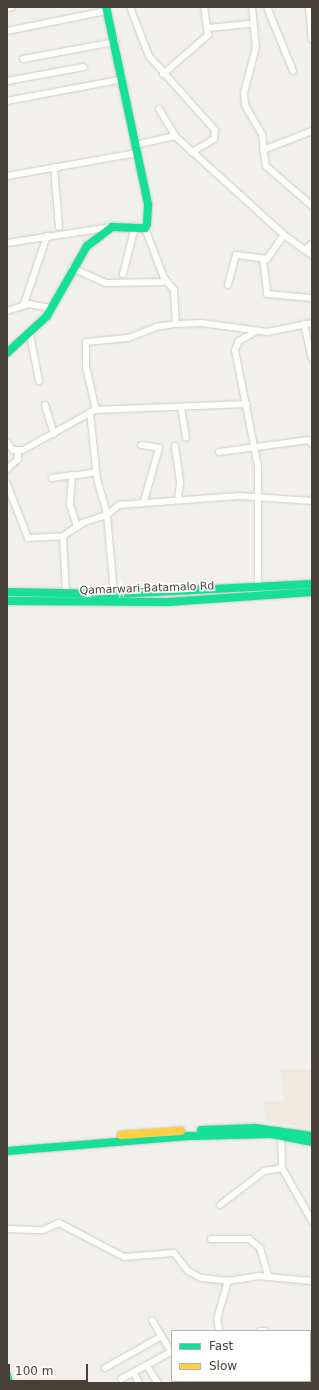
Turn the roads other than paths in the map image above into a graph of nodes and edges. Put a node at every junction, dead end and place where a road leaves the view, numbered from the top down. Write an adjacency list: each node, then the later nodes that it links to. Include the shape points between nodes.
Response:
1 (12, 7): 7 (street)
2 (130, 7): 17 (street, via 142,44)
3 (204, 7): 10 (street)
4 (252, 7): 25 (street, via 256,47 244,100 262,135)
5 (267, 7): 16 (street)
6 (309, 7): 12 (street)
7 (7, 8)
8 (106, 9): 11 (street); 13 (street)
9 (249, 24): 10 (street)
10 (209, 28): 17 (street, via 206,37)
11 (7, 31)
12 (312, 39)
13 (115, 42): 14 (street); 18 (street)
14 (23, 58)
15 (84, 67): 19 (street)
16 (293, 71)
17 (163, 74): 26 (street, via 215,130 214,139)
18 (123, 79): 20 (street); 24 (street)
19 (7, 81)
20 (7, 101)
21 (159, 109): 23 (street)
22 (312, 130): 25 (street)
23 (175, 136): 24 (street); 26 (street)
24 (136, 149): 27 (street); 33 (street, via 148,209)
25 (263, 150): 29 (street, via 270,170)
26 (192, 152): 35 (street)
27 (54, 167): 28 (street); 30 (street)
28 (7, 176)
29 (312, 206)
30 (59, 227)
31 (112, 227): 32 (street); 34 (street); 41 (street, via 87,246)
32 (135, 227): 33 (street); 42 (street)
33 (145, 228): 43 (street)
34 (47, 236): 36 (street); 46 (street)
35 (284, 236): 38 (street); 40 (street)
36 (7, 243)
37 (312, 244): 38 (street)
38 (305, 250): 39 (street)
39 (312, 255)
40 (263, 259): 44 (street, via 236,255); 45 (street, via 267,294)
41 (72, 268): 43 (street, via 106,283); 47 (street)
42 (123, 274)
43 (167, 282): 50 (street, via 175,293)
44 (228, 286)
45 (312, 298)
46 (24, 304): 47 (street); 48 (street)
47 (51, 308): 53 (street)
48 (7, 311)
49 (312, 323): 51 (street)
50 (176, 324): 52 (street, via 202,323); 60 (street, via 156,326 128,338 85,342 86,367)
51 (304, 324): 52 (street, via 279,331); 55 (street)
52 (257, 331): 57 (street, via 236,346)
53 (30, 335): 54 (street); 56 (street)
54 (7, 353)
55 (312, 358)
56 (39, 381)
57 (247, 404): 59 (street); 68 (street)
58 (44, 405): 62 (street)
59 (181, 407): 60 (street); 63 (street)
60 (96, 410): 61 (street)
61 (90, 412): 62 (street); 72 (street)
62 (54, 434): 69 (street)
63 (186, 438)
64 (7, 442): 69 (street)
65 (312, 444): 68 (street, via 310,440)
66 (141, 445): 78 (street, via 159,450)
67 (175, 446): 77 (street, via 180,483)
68 (255, 447): 70 (street); 76 (street)
69 (18, 451): 71 (street, via 18,459)
70 (219, 452)
71 (7, 469)
72 (96, 472): 73 (street); 80 (street)
73 (73, 475): 74 (street); 81 (street, via 70,504)
74 (52, 478)
75 (7, 484): 82 (street, via 28,538)
76 (259, 496): 77 (street); 79 (street); 84 (street)
77 (178, 500): 78 (street)
78 (144, 501): 80 (street, via 119,505)
79 (312, 501)
80 (107, 515): 81 (street); 88 (street)
81 (77, 527): 82 (street)
82 (63, 536): 87 (street)
83 (312, 584): 84 (street, Qamarwari-Batamalo Rd)
84 (258, 586): 88 (street, Qamarwari-Batamalo Rd)
85 (7, 592): 87 (street, Qamarwari-Batamalo Rd)
86 (312, 592): 89 (street, Qamarwari-Batamalo Rd, via 168,602)
87 (66, 593): 88 (street, Qamarwari-Batamalo Rd)
88 (114, 594)
89 (7, 602)
90 (281, 1135): 92 (street); 93 (street); 95 (street)
91 (312, 1136): 92 (street, via 256,1128)
92 (102, 1139): 94 (street)
93 (312, 1142)
94 (8, 1148)
95 (282, 1168): 96 (street, via 264,1171); 97 (street)
96 (220, 1205)
97 (312, 1221)
98 (7, 1229): 101 (street, via 43,1230 59,1223 119,1255 174,1253 196,1276)
99 (211, 1239): 100 (street, via 249,1240 262,1253)
100 (268, 1276): 101 (street); 102 (street)
101 (228, 1280): 104 (street, via 217,1319)
102 (312, 1281)
103 (152, 1320): 105 (street)
104 (219, 1330)
105 (162, 1336): 106 (street); 109 (street)
106 (171, 1350)
107 (171, 1353): 108 (street)
108 (147, 1366): 110 (street); 115 (street)
109 (105, 1368)
110 (134, 1373): 112 (street); 114 (street)
111 (7, 1375): 113 (street)
112 (121, 1379)
113 (9, 1383)
114 (139, 1383)
115 (158, 1383)

